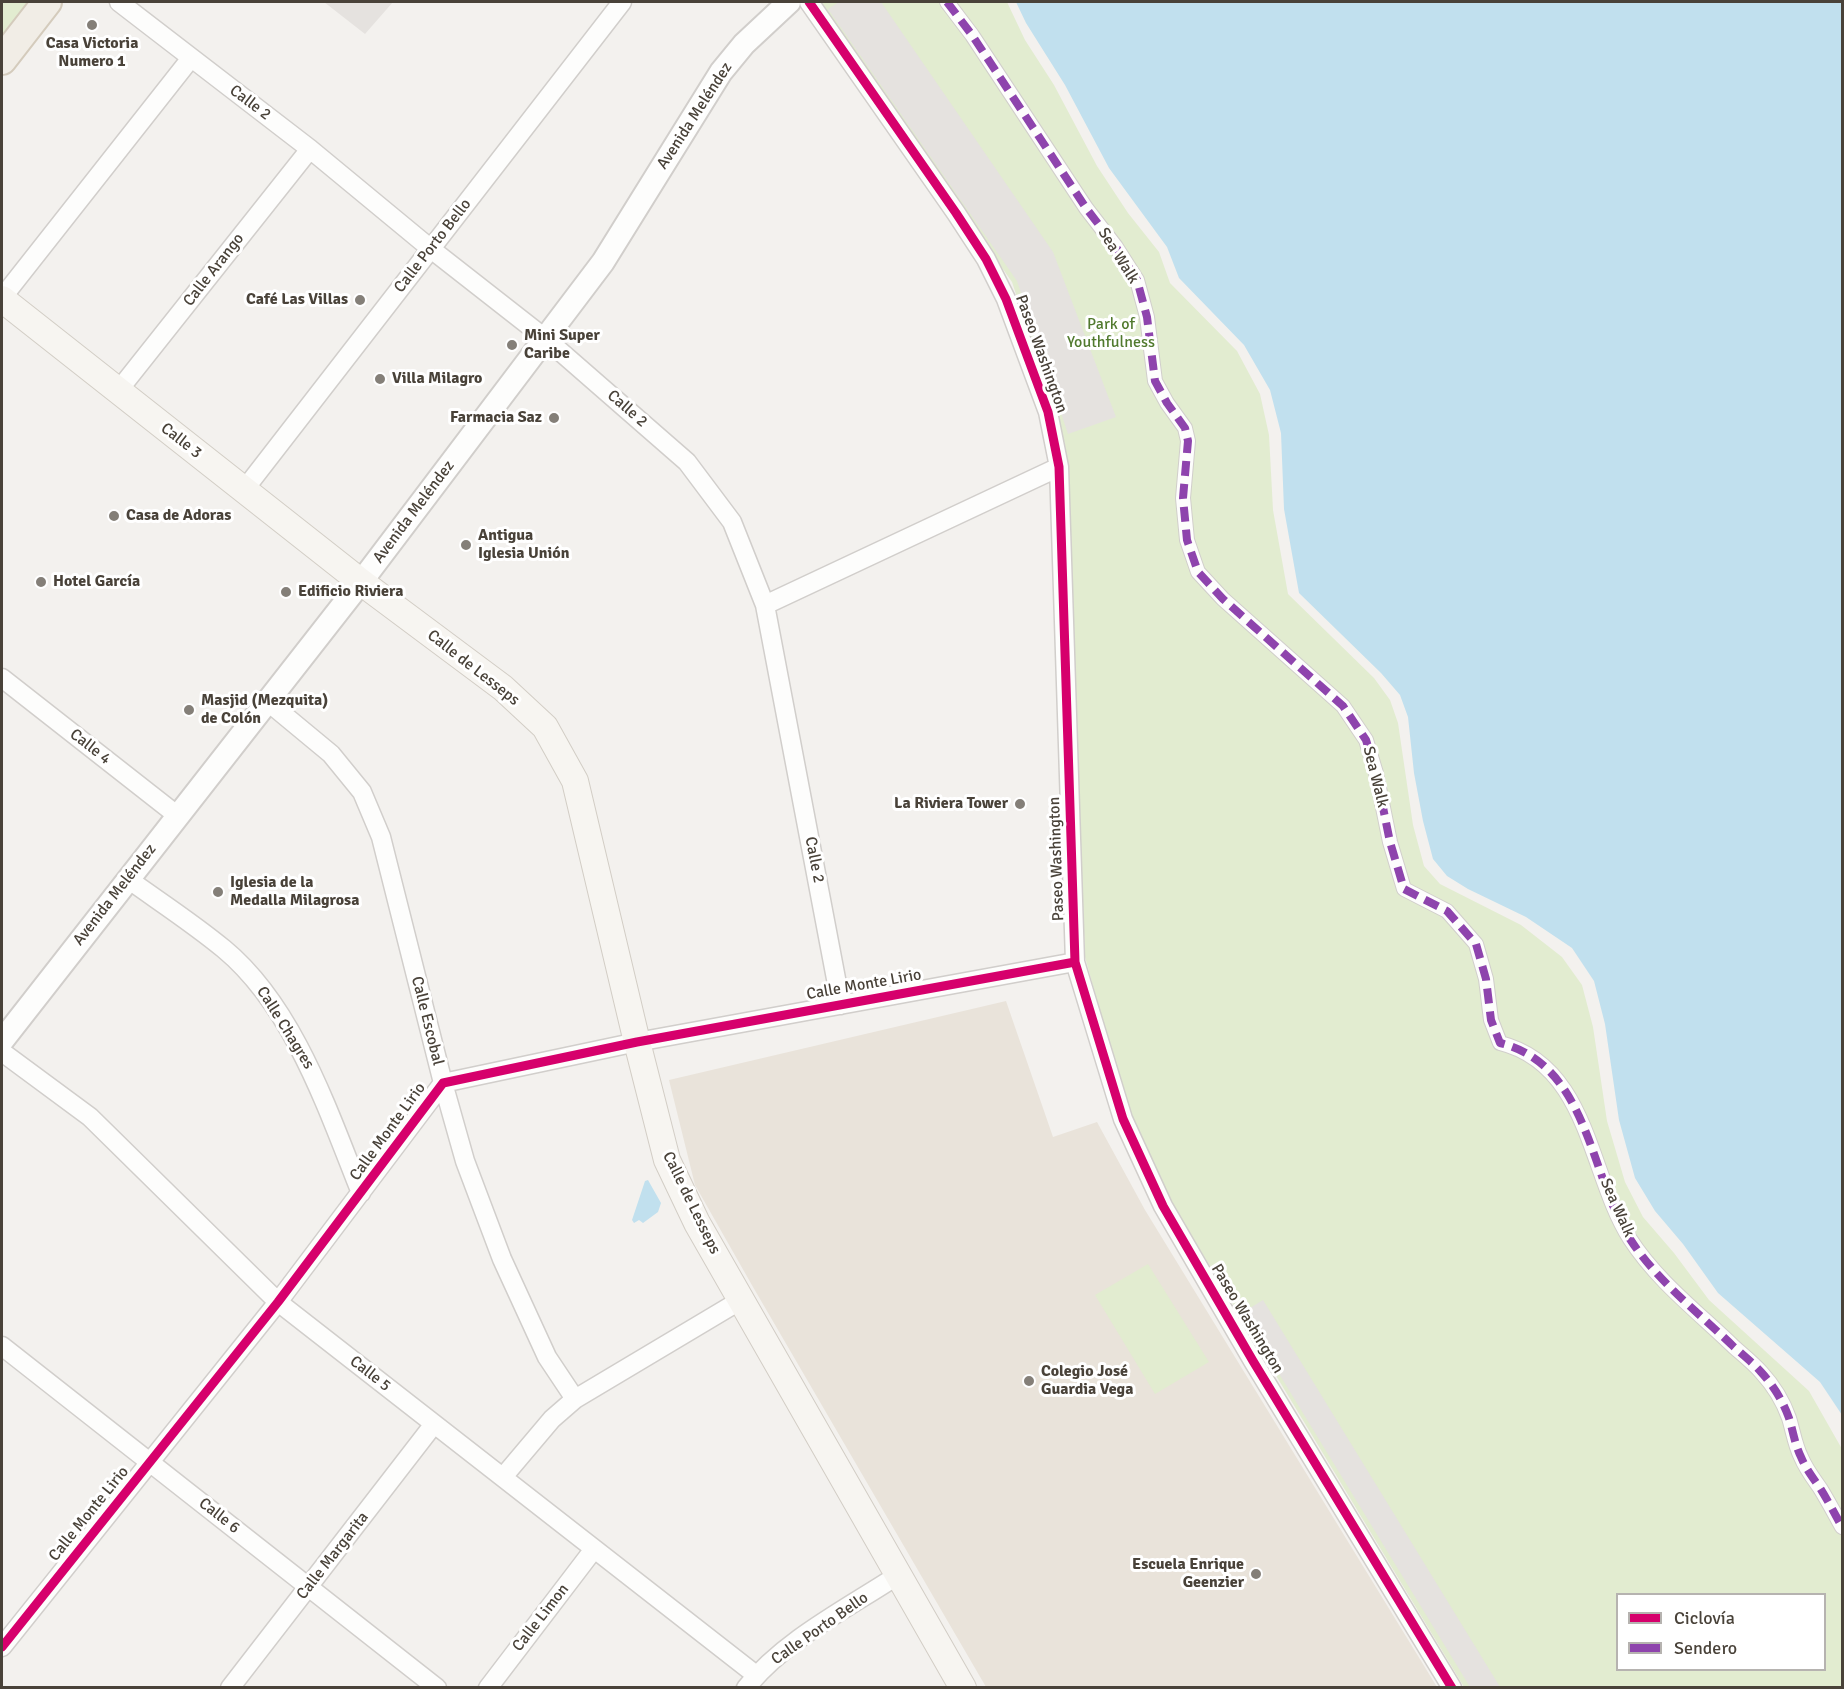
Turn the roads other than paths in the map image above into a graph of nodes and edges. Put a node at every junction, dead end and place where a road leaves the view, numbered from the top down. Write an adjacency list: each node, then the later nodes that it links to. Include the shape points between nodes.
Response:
1 (47, 2): 8 (main road)
2 (119, 2): 7 (street, Calle 2)
3 (622, 2): 10 (street, Calle Porto Bello)
4 (789, 2): 12 (street, Avenida Meléndez, via 744,44 721,72 603,262)
5 (809, 2): 14 (street, Paseo Washington, via 986,259 1006,299 1048,412)
6 (947, 2): 36 (street, Sea Walk, via 1137,280 1147,317 1155,381 1185,428 1188,441 1183,498 1187,540 1198,572 1222,600 1343,706 1366,740 1404,889 1447,911 1476,944 1486,979 1491,1020 1500,1043 1538,1061 1556,1078 1577,1111 1615,1211 1630,1239 1646,1261 1776,1391 1806,1469)
7 (191, 58): 9 (street, Calle 2); 11 (street)
8 (2, 60)
9 (310, 149): 10 (street, Calle 2); 13 (street, Calle Arango)
10 (431, 249): 12 (street, Calle 2); 15 (street, Calle Porto Bello)
11 (2, 298): 13 (main road, Calle 3)
12 (546, 339): 16 (street, Avenida Meléndez); 17 (street, Calle 2, via 687,462 732,522)
13 (118, 391): 15 (main road, Calle 3)
14 (1059, 467): 17 (street); 22 (street, Paseo Washington)
15 (244, 490): 16 (main road, Calle 3)
16 (361, 582): 19 (street, Avenida Meléndez); 25 (main road, Calle de Lesseps, via 503,688 545,727 575,780)
17 (765, 605): 23 (street, Calle 2)
18 (2, 678): 20 (street, Calle 4)
19 (267, 701): 20 (street, Avenida Meléndez); 27 (street, Calle Escobal, via 331,754 362,792 381,837)
20 (178, 816): 21 (street, Avenida Meléndez)
21 (128, 879): 24 (street, Avenida Meléndez); 28 (street, Calle Chagres, via 225,950 259,985 314,1076)
22 (1075, 962): 23 (street, Calle Monte Lirio); 46 (street, Paseo Washington, via 1123,1119 1163,1206)
23 (841, 1005): 25 (street, Calle Monte Lirio)
24 (2, 1041)
25 (637, 1042): 27 (street, Calle Monte Lirio); 29 (main road, Calle de Lesseps, via 667,1160)
26 (2, 1052): 30 (street, Calle 5, via 90,1117)
27 (443, 1083): 28 (street, Calle Monte Lirio); 32 (street, Calle Escobal, via 465,1161 502,1258 547,1357)
28 (361, 1193): 30 (street, Calle Monte Lirio)
29 (741, 1300): 32 (street); 38 (main road, Calle de Lesseps)
30 (278, 1302): 33 (street, Calle 5); 34 (street, Calle Monte Lirio)
31 (2, 1347): 34 (street, Calle 6)
32 (575, 1399): 35 (street, via 552,1419)
33 (434, 1424): 35 (street, Calle 5); 39 (street, Calle Margarita)
34 (150, 1462): 39 (street, Calle 6); 40 (street, Calle Monte Lirio)
35 (503, 1477): 37 (street, Calle 5)
36 (1842, 1527)
37 (594, 1549): 41 (street, Calle 5); 44 (street, Calle Limon)
38 (898, 1575): 41 (street, Calle Porto Bello, via 797,1640); 45 (main road, Calle de Lesseps)
39 (309, 1587): 42 (street, Calle Margarita); 43 (street, Calle 6)
40 (2, 1647)
41 (751, 1681)
42 (230, 1688)
43 (437, 1688)
44 (488, 1688)
45 (963, 1688)
46 (1452, 1688)

